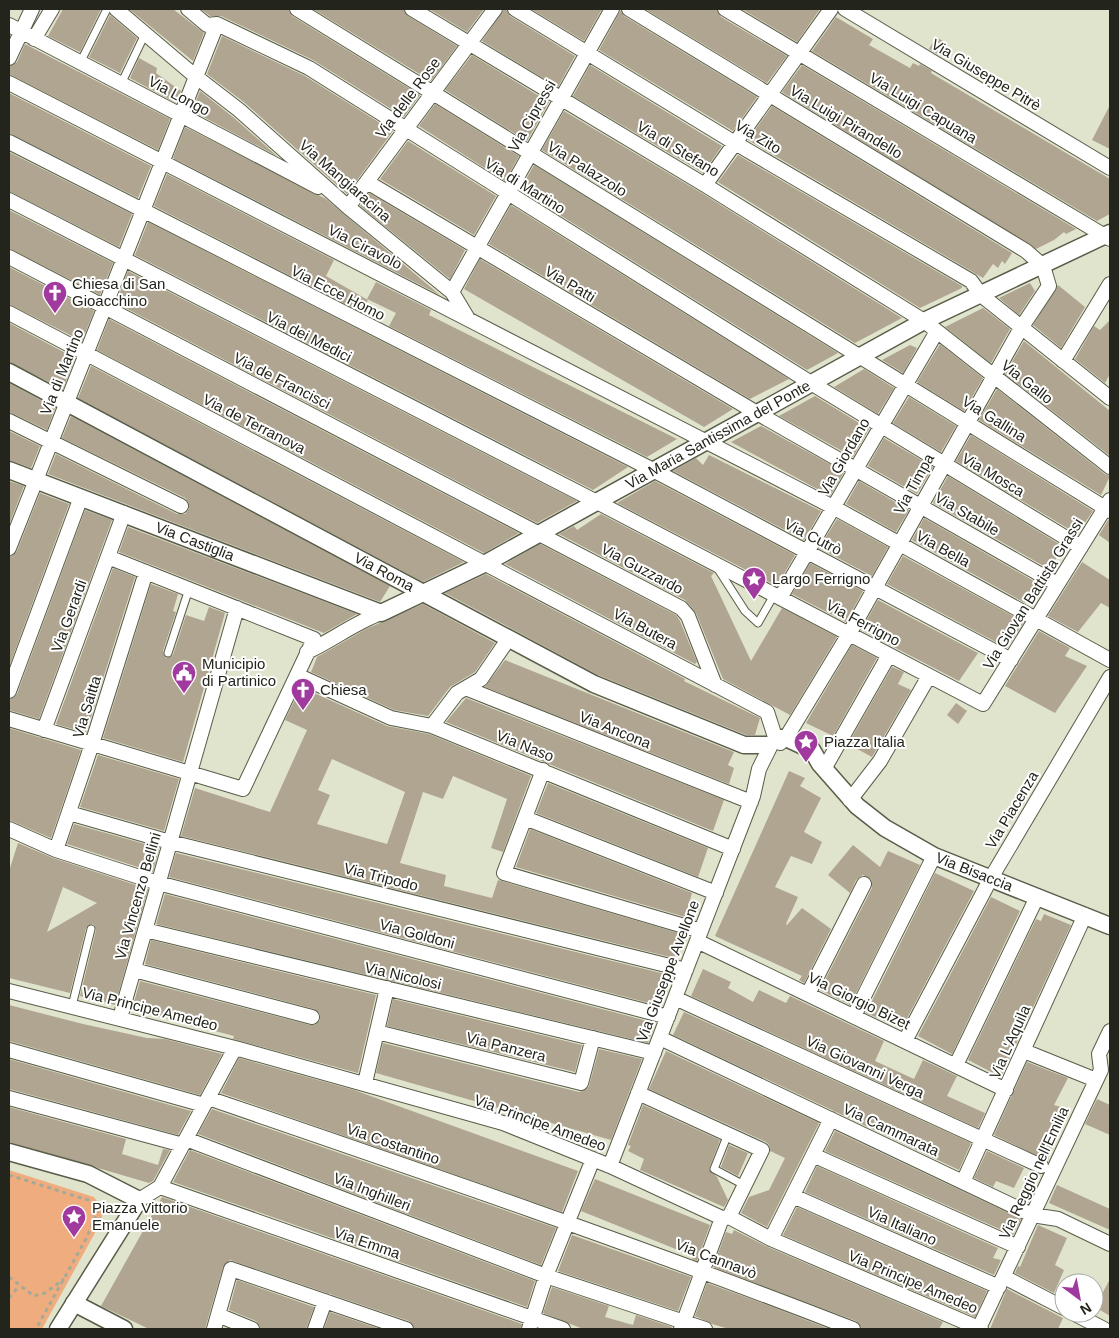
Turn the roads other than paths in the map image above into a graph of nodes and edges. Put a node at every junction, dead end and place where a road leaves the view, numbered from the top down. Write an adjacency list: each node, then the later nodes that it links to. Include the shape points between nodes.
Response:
1 (32, 9): 16 (street)
2 (52, 9): 18 (street)
3 (107, 9): 23 (lane)
4 (116, 9): 17 (street, Via Mangiaracina)
5 (188, 9): 15 (street, Via di Martino, via 207,25)
6 (297, 9): 27 (street, Via Palazzolo)
7 (412, 9): 19 (street, Via di Stefano)
8 (495, 9): 19 (street, Via delle Rose)
9 (515, 9): 20 (street, Via Zito)
10 (612, 9): 20 (street, Via Cipressi)
11 (629, 9): 28 (street, Via Luigi Pirandello)
12 (724, 9): 21 (street, Via Luigi Capuana)
13 (831, 9): 21 (street)
14 (845, 9): 36 (street, Via Giuseppe Pitrè)
15 (217, 24): 24 (street, Via di Martino); 31 (street, Via di Martino, via 309,68)
16 (15, 28): 18 (street, Via Longo); 22 (street)
17 (145, 34): 24 (street, Via Mangiaracina); 26 (lane)
18 (34, 39): 23 (street, Via Longo)
19 (469, 43): 27 (street, Via delle Rose); 29 (street, Via di Stefano)
20 (587, 53): 29 (street, Via Cipressi); 33 (street, Via Zito)
21 (799, 53): 28 (street); 44 (street, Via Luigi Capuana)
22 (9, 58)
23 (80, 62): 26 (street, Via Longo)
24 (195, 76): 30 (street, Via di Martino); 40 (street, Via Mangiaracina, via 239,110)
25 (9, 82): 35 (street, Via Ciravolo)
26 (121, 84): 30 (street, Via Longo)
27 (433, 92): 31 (street, Via delle Rose); 34 (street, Via Palazzolo)
28 (770, 95): 33 (street); 48 (street, Via Luigi Pirandello, via 1026,251)
29 (562, 98): 34 (street, Via Cipressi); 38 (street, Via di Stefano)
30 (181, 116): 35 (street, Via di Martino); 40 (street, Via Longo)
31 (406, 129): 37 (street, Via delle Rose); 39 (street, Via di Martino)
32 (9, 142): 43 (street, Via Ecce Homo)
33 (735, 143): 38 (street); 51 (street, Via Zito, via 971,281)
34 (530, 152): 39 (street, Via Cipressi); 59 (street, Via Palazzolo)
35 (163, 162): 43 (street, Via di Martino); 54 (street, Via Ciravolo)
36 (1110, 168)
37 (367, 182): 42 (street, Via delle Rose); 45 (street, Via Patti)
38 (705, 184): 55 (street, Via di Stefano)
39 (507, 194): 45 (street, Via Cipressi); 63 (street, Via di Martino)
40 (335, 196): 42 (street, Via Mangiaracina)
41 (9, 200): 47 (street, Via dei Medici)
42 (348, 207): 50 (street, Via Mangiaracina)
43 (142, 212): 47 (street, Via di Martino); 77 (street, Via Ecce Homo)
44 (1108, 236): 48 (street, Via Maria Santissima del Ponte)
45 (477, 247): 50 (street, Via Cipressi); 67 (street, Via Patti)
46 (9, 257): 52 (street, Via de Francisci)
47 (124, 260): 52 (street, Via di Martino); 80 (street, Via dei Medici)
48 (1043, 266): 51 (street, Via Maria Santissima del Ponte); 56 (street, Via Timpa, via 1049,286)
49 (1110, 284): 60 (street)
50 (452, 292): 54 (street, Via Mangiaracina)
51 (981, 296): 55 (street, Via Maria Santissima del Ponte); 56 (street, Via Zito)
52 (105, 308): 58 (street, Via di Martino); 86 (street, Via de Francisci)
53 (9, 313): 58 (street, Via de Terranova)
54 (467, 317): 72 (street, Via Ciravolo)
55 (924, 321): 57 (street, Via Gallo); 59 (street, Via Maria Santissima del Ponte)
56 (1021, 328): 60 (street, Via Zito); 62 (street, Via Timpa)
57 (936, 333): 62 (street, Via Gallo); 64 (street, Via Giordano)
58 (86, 355): 66 (street, Via di Martino); 92 (street, Via de Terranova)
59 (860, 357): 63 (street, Via Maria Santissima del Ponte); 64 (street, Via Gallina)
60 (1063, 361): 65 (street, Via Zito)
61 (9, 372): 66 (street, Via Roma)
62 (993, 376): 69 (street, Via Timpa); 74 (street, Via Gallo)
63 (811, 383): 67 (street, Via Maria Santissima del Ponte); 70 (street, Via Mosca)
64 (906, 384): 69 (street, Via Gallina); 70 (street, Via Giordano)
65 (1109, 395)
66 (67, 403): 71 (street, Via di Martino); 98 (street, Via Roma)
67 (757, 414): 72 (street, Via Maria Santissima del Ponte); 75 (street, Via Stabile)
68 (9, 421): 71 (street)
69 (968, 421): 73 (street, Via Timpa); 83 (street, Via Gallina)
70 (881, 425): 73 (street, Via Mosca); 75 (street, Via Giordano)
71 (51, 441): 78 (street, Via di Martino); 81 (street)
72 (706, 441): 77 (street, Via Maria Santissima del Ponte); 84 (street, Via Bella)
73 (944, 464): 82 (street, Via Timpa); 88 (street, Via Mosca)
74 (1110, 467)
75 (856, 468): 82 (street, Via Stabile); 84 (street, Via Giordano)
76 (9, 470): 78 (street, Via Castiglia)
77 (653, 470): 80 (street, Via Maria Santissima del Ponte); 90 (street, Via Cutrò)
78 (35, 480): 79 (street, Via Castiglia); 89 (street, Via di Martino)
79 (81, 497): 85 (street, Via Castiglia); 117 (street)
80 (595, 501): 86 (street, Via Maria Santissima del Ponte); 93 (street, Via Ferrigno)
81 (181, 506)
82 (920, 506): 87 (street, Via Timpa); 95 (street, Via Stabile)
83 (1109, 506): 88 (street, Via Giovan Battista Grassi)
84 (833, 507): 87 (street, Via Bella); 90 (street, Via Giordano)
85 (124, 513): 91 (street, Via Gerardi); 101 (street, Via Castiglia)
86 (540, 533): 92 (street, Via Maria Santissima del Ponte); 115 (street, Via Guzzardo, via 681,608 688,616)
87 (899, 543): 96 (street, Via Timpa); 102 (street, Via Bella)
88 (1081, 547): 95 (street, Via Giovan Battista Grassi)
89 (9, 548)
90 (807, 553): 96 (street, Via Cutrò); 99 (street, Via Giordano)
91 (108, 557): 94 (street); 122 (street, Via Gerardi)
92 (486, 563): 98 (street, Via Maria Santissima del Ponte); 115 (street, Via Butera)
93 (716, 565): 99 (street, Via Ferrigno); 99 (lane, via 745,611 758,623)
94 (146, 572): 97 (street); 124 (street, Via Saitta)
95 (1057, 584): 102 (street, Via Giovan Battista Grassi)
96 (875, 586): 103 (street, Via Timpa); 110 (street, Via Cutrò)
97 (189, 589): 100 (street); 108 (lane)
98 (426, 593): 101 (street, Via Maria Santissima del Ponte); 104 (street, Via Roma)
99 (777, 597): 103 (street, Via Ferrigno)
100 (234, 607): 105 (street); 127 (street, Via Vincenzo Bellini)
101 (380, 613): 106 (street, Via Maria Santissima del Ponte, via 360,621)
102 (1036, 620): 110 (street, Via Giovan Battista Grassi); 111 (street, Via Bella)
103 (849, 634): 109 (street, Via Ferrigno); 123 (street, Via Timpa, via 798,718)
104 (509, 638): 116 (street, via 481,679); 123 (street, Via Roma, via 594,684 744,745)
105 (314, 639): 106 (street); 107 (street)
106 (328, 642): 107 (street, Via Maria Santissima del Ponte)
107 (308, 652): 113 (street)
108 (168, 653)
109 (889, 655): 112 (street, Via Ferrigno); 125 (street)
110 (1011, 660): 119 (street, Via Giovan Battista Grassi)
111 (1110, 660)
112 (929, 676): 119 (street, Via Ferrigno); 128 (street, via 880,761)
113 (300, 677): 121 (street, Via Naso, via 391,718); 127 (street, via 243,789)
114 (1110, 677): 118 (street, Via Piacenza)
115 (715, 685): 123 (street, Via Butera, via 767,712)
116 (468, 688): 121 (street, via 458,693); 129 (street, Via Ancona)
117 (9, 691)
118 (1106, 693): 137 (street, Via Piacenza)
119 (982, 704)
120 (9, 719): 122 (street)
121 (432, 726): 126 (street, Via Naso)
122 (44, 730): 124 (street)
123 (776, 743): 125 (street, via 812,750); 129 (street, Via Giuseppe Avellone, via 759,769)
124 (92, 744): 127 (street); 130 (street, Via Saitta)
125 (822, 767): 128 (street, Via Bisaccia)
126 (543, 770): 131 (street); 134 (street, Via Naso)
127 (184, 775): 133 (street, Via Vincenzo Bellini)
128 (850, 800): 136 (street, Via Bisaccia, via 885,828)
129 (751, 802): 134 (street, Via Giuseppe Avellone)
130 (68, 813): 133 (street, Via Tripodo); 135 (street, Via Saitta)
131 (525, 818): 140 (street); 146 (street, Via Giorgio Bizet, via 504,873)
132 (9, 829): 135 (street, Via Goldoni)
133 (170, 842): 138 (street, Via Vincenzo Bellini); 148 (street, Via Tripodo)
134 (733, 849): 140 (street, Via Giuseppe Avellone)
135 (56, 850): 138 (street, Via Goldoni)
136 (934, 856): 137 (street, Via Bisaccia); 155 (street)
137 (990, 878): 141 (street, Via Bisaccia); 162 (street, Via Piacenza)
138 (158, 883): 145 (street, Via Vincenzo Bellini); 154 (street, Via Goldoni)
139 (864, 884): 151 (street)
140 (716, 893): 146 (street, Via Giuseppe Avellone)
141 (1038, 897): 142 (street, Via Bisaccia); 167 (street)
142 (1085, 915): 143 (street, Via Bisaccia); 165 (street, Via L'Aquila)
143 (1110, 926)
144 (91, 929): 153 (lane)
145 (145, 930): 147 (street, Via Vincenzo Bellini); 149 (street, Via Nicolosi)
146 (699, 936): 148 (street, Via Giuseppe Avellone); 151 (street, Via Giorgio Bizet)
147 (134, 970): 156 (street); 157 (street, Via Vincenzo Bellini)
148 (686, 970): 152 (street, Via Giuseppe Avellone)
149 (387, 988): 159 (street); 160 (street, Via Nicolosi)
150 (9, 991): 153 (street, Via Principe Amedeo)
151 (808, 994): 155 (street, Via Giorgio Bizet)
152 (675, 998): 154 (street, Via Giuseppe Avellone); 176 (street, Via Giovanni Verga)
153 (72, 1006): 157 (street, Via Principe Amedeo)
154 (668, 1016): 161 (street, Via Giuseppe Avellone)
155 (854, 1016): 162 (street, Via Giorgio Bizet)
156 (312, 1017)
157 (120, 1018): 163 (street, Via Principe Amedeo)
158 (1110, 1031): 168 (street, Via Reggio nell'Emilia, via 1100,1054)
159 (377, 1032): 160 (street, Via Panzera, via 582,1083); 169 (street)
160 (593, 1038): 166 (street, Via Nicolosi)
161 (660, 1038): 166 (street, Via Giuseppe Avellone); 174 (street, Via Cammarata)
162 (905, 1041): 167 (street, Via Giorgio Bizet)
163 (235, 1048): 169 (street, Via Principe Amedeo); 173 (street)
164 (9, 1050): 173 (street, Via Costantino)
165 (1024, 1051): 168 (street); 170 (street, Via L'Aquila)
166 (654, 1053): 171 (street, Via Giuseppe Avellone)
167 (956, 1066): 170 (street, Via Giorgio Bizet)
168 (1102, 1074): 188 (street, Via Reggio nell'Emilia)
169 (365, 1083): 180 (street, Via Principe Amedeo, via 503,1123)
170 (1006, 1090): 176 (street, Via L'Aquila)
171 (638, 1093): 175 (street); 181 (street, Via Giuseppe Avellone)
172 (9, 1098): 177 (street, Via Inghilleri)
173 (206, 1101): 177 (street); 190 (street, Via Costantino)
174 (831, 1119): 179 (street); 183 (street, Via Cammarata)
175 (728, 1134): 184 (lane, via 714,1169); 184 (street, via 762,1150)
176 (983, 1138): 182 (street, Via Giovanni Verga); 183 (street, Via L'Aquila)
177 (185, 1142): 185 (street); 195 (street, Via Inghilleri)
178 (9, 1152): 187 (street, via 88,1174)
179 (814, 1155): 186 (street); 193 (street)
180 (593, 1159): 181 (street, Via Principe Amedeo); 190 (street)
181 (610, 1166): 189 (street, Via Principe Amedeo)
182 (1041, 1166)
183 (963, 1182): 188 (street, Via Cammarata)
184 (744, 1185): 189 (street)
185 (160, 1187): 187 (street); 202 (street, Via Emma)
186 (793, 1196): 191 (street); 196 (street, Via Italiano)
187 (138, 1200): 197 (street)
188 (1032, 1215): 192 (street, Via Cammarata, via 1058,1219); 193 (street, Via Reggio nell'Emilia)
189 (726, 1218): 191 (street, Via Principe Amedeo); 194 (street)
190 (567, 1222): 194 (street, Via Cannavò); 195 (street)
191 (771, 1239): 203 (street, Via Principe Amedeo)
192 (1110, 1244)
193 (1018, 1247): 196 (street, Via Reggio nell'Emilia)
194 (702, 1270): 204 (street); 213 (street, Via Cannavò)
195 (546, 1276): 202 (street); 204 (street, Via Inghilleri)
196 (1001, 1282): 199 (street, Via Italiano); 214 (street, Via Reggio nell'Emilia)
197 (74, 1302): 205 (street); 206 (street)
198 (325, 1302): 200 (street, via 231,1269); 209 (street); 210 (street)
199 (1054, 1304)
200 (218, 1315): 207 (street); 208 (street)
201 (1092, 1323): 215 (street)
202 (531, 1324): 211 (street, Via Emma)
203 (954, 1324): 214 (street, Via Principe Amedeo)
204 (683, 1326): 212 (street, Via Inghilleri)
205 (58, 1329)
206 (124, 1329)
207 (214, 1329)
208 (252, 1329)
209 (315, 1329)
210 (406, 1329)
211 (563, 1329)
212 (705, 1329)
213 (852, 1329)
214 (980, 1329)
215 (1104, 1329)

